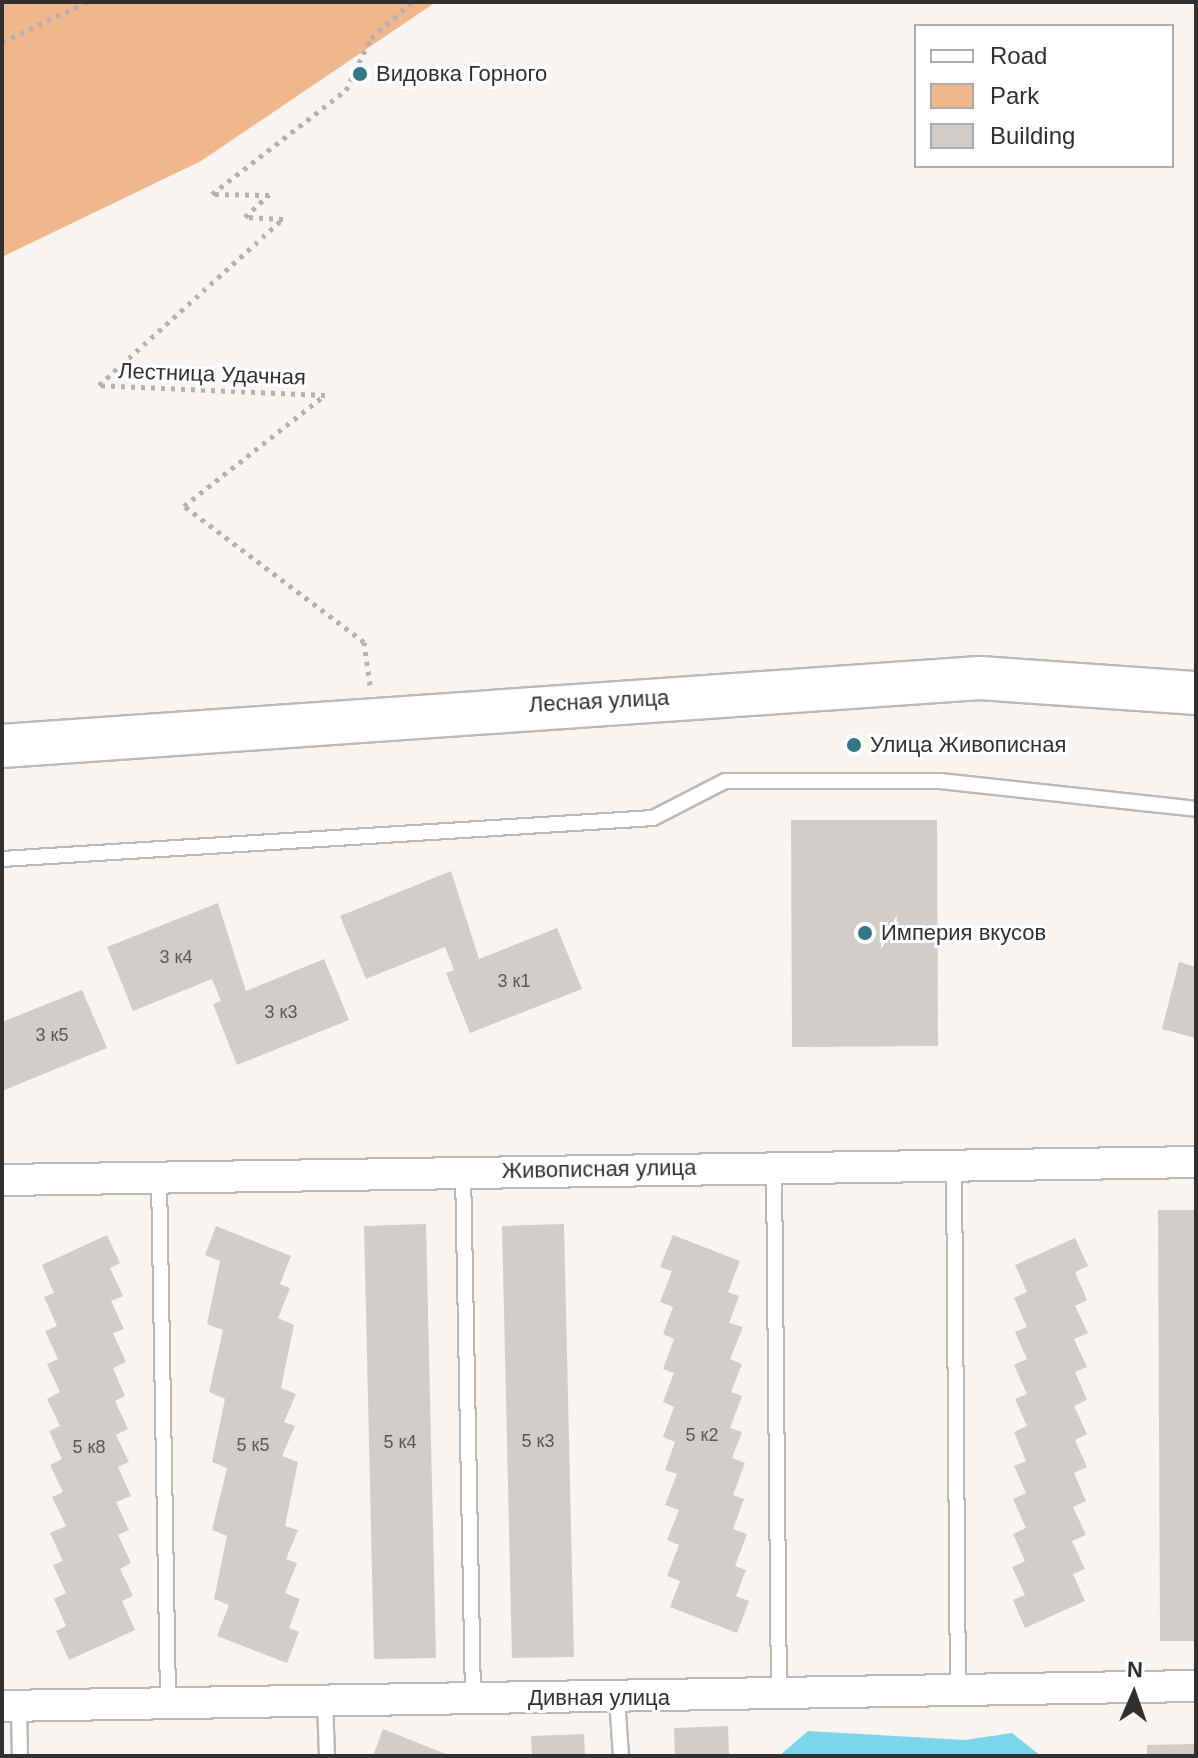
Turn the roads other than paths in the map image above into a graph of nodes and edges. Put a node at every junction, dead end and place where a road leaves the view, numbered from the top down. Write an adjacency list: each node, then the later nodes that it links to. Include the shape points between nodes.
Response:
1 (1196, 693): 2 (main road, Лесная улица, via 980,678)
2 (2, 746)
3 (1196, 809): 4 (lane, via 940,781 725,781 653,818)
4 (2, 859)
5 (1196, 1162): 6 (street, Живописная улица)
6 (954, 1165): 7 (street, Живописная улица); 12 (lane)
7 (774, 1167): 8 (street, Живописная улица); 13 (lane)
8 (463, 1171): 9 (street, Живописная улица); 14 (lane)
9 (159, 1177): 10 (street, Живописная улица); 16 (lane)
10 (2, 1180)
11 (1196, 1686): 12 (street, Дивная улица)
12 (958, 1693): 13 (street, Дивная улица)
13 (779, 1696): 15 (street, Дивная улица)
14 (473, 1698): 15 (street, Дивная улица); 17 (street, Дивная улица)
15 (617, 1699): 21 (lane)
16 (168, 1700): 17 (street, Дивная улица); 18 (street, Дивная улица)
17 (325, 1701): 20 (lane)
18 (10, 1706): 19 (lane)
19 (20, 1756)
20 (327, 1756)
21 (621, 1756)

